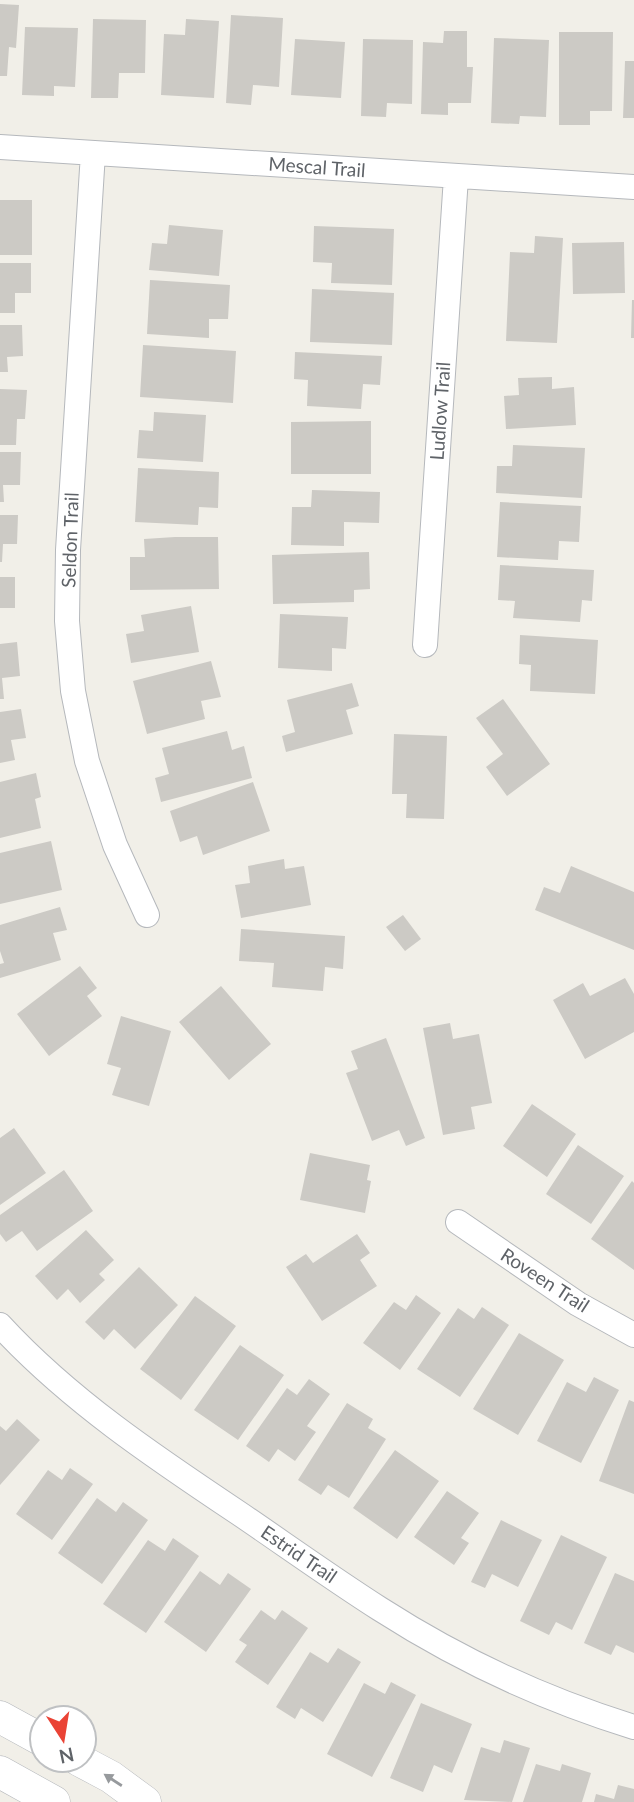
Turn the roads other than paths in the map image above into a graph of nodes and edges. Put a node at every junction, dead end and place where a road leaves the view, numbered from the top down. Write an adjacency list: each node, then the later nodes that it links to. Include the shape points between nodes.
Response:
1 (0, 146): 2 (street, Mescal Trail)
2 (93, 153): 3 (street, Mescal Trail); 6 (street, Seldon Trail, via 67,621 87,761 115,845)
3 (456, 177): 4 (street, Mescal Trail); 5 (street, Ludlow Trail)
4 (634, 187)
5 (425, 645)
6 (147, 915)
7 (458, 1222): 9 (street, Roveen Trail, via 578,1304)
8 (0, 1325): 11 (street, Estrid Trail, via 82,1402 382,1611 486,1669)
9 (634, 1335)
10 (0, 1717): 12 (street)
11 (634, 1727)
12 (28, 1732)
13 (98, 1770): 16 (street, one-way to 13)
14 (0, 1772): 15 (street)
15 (54, 1802)
16 (145, 1802)

